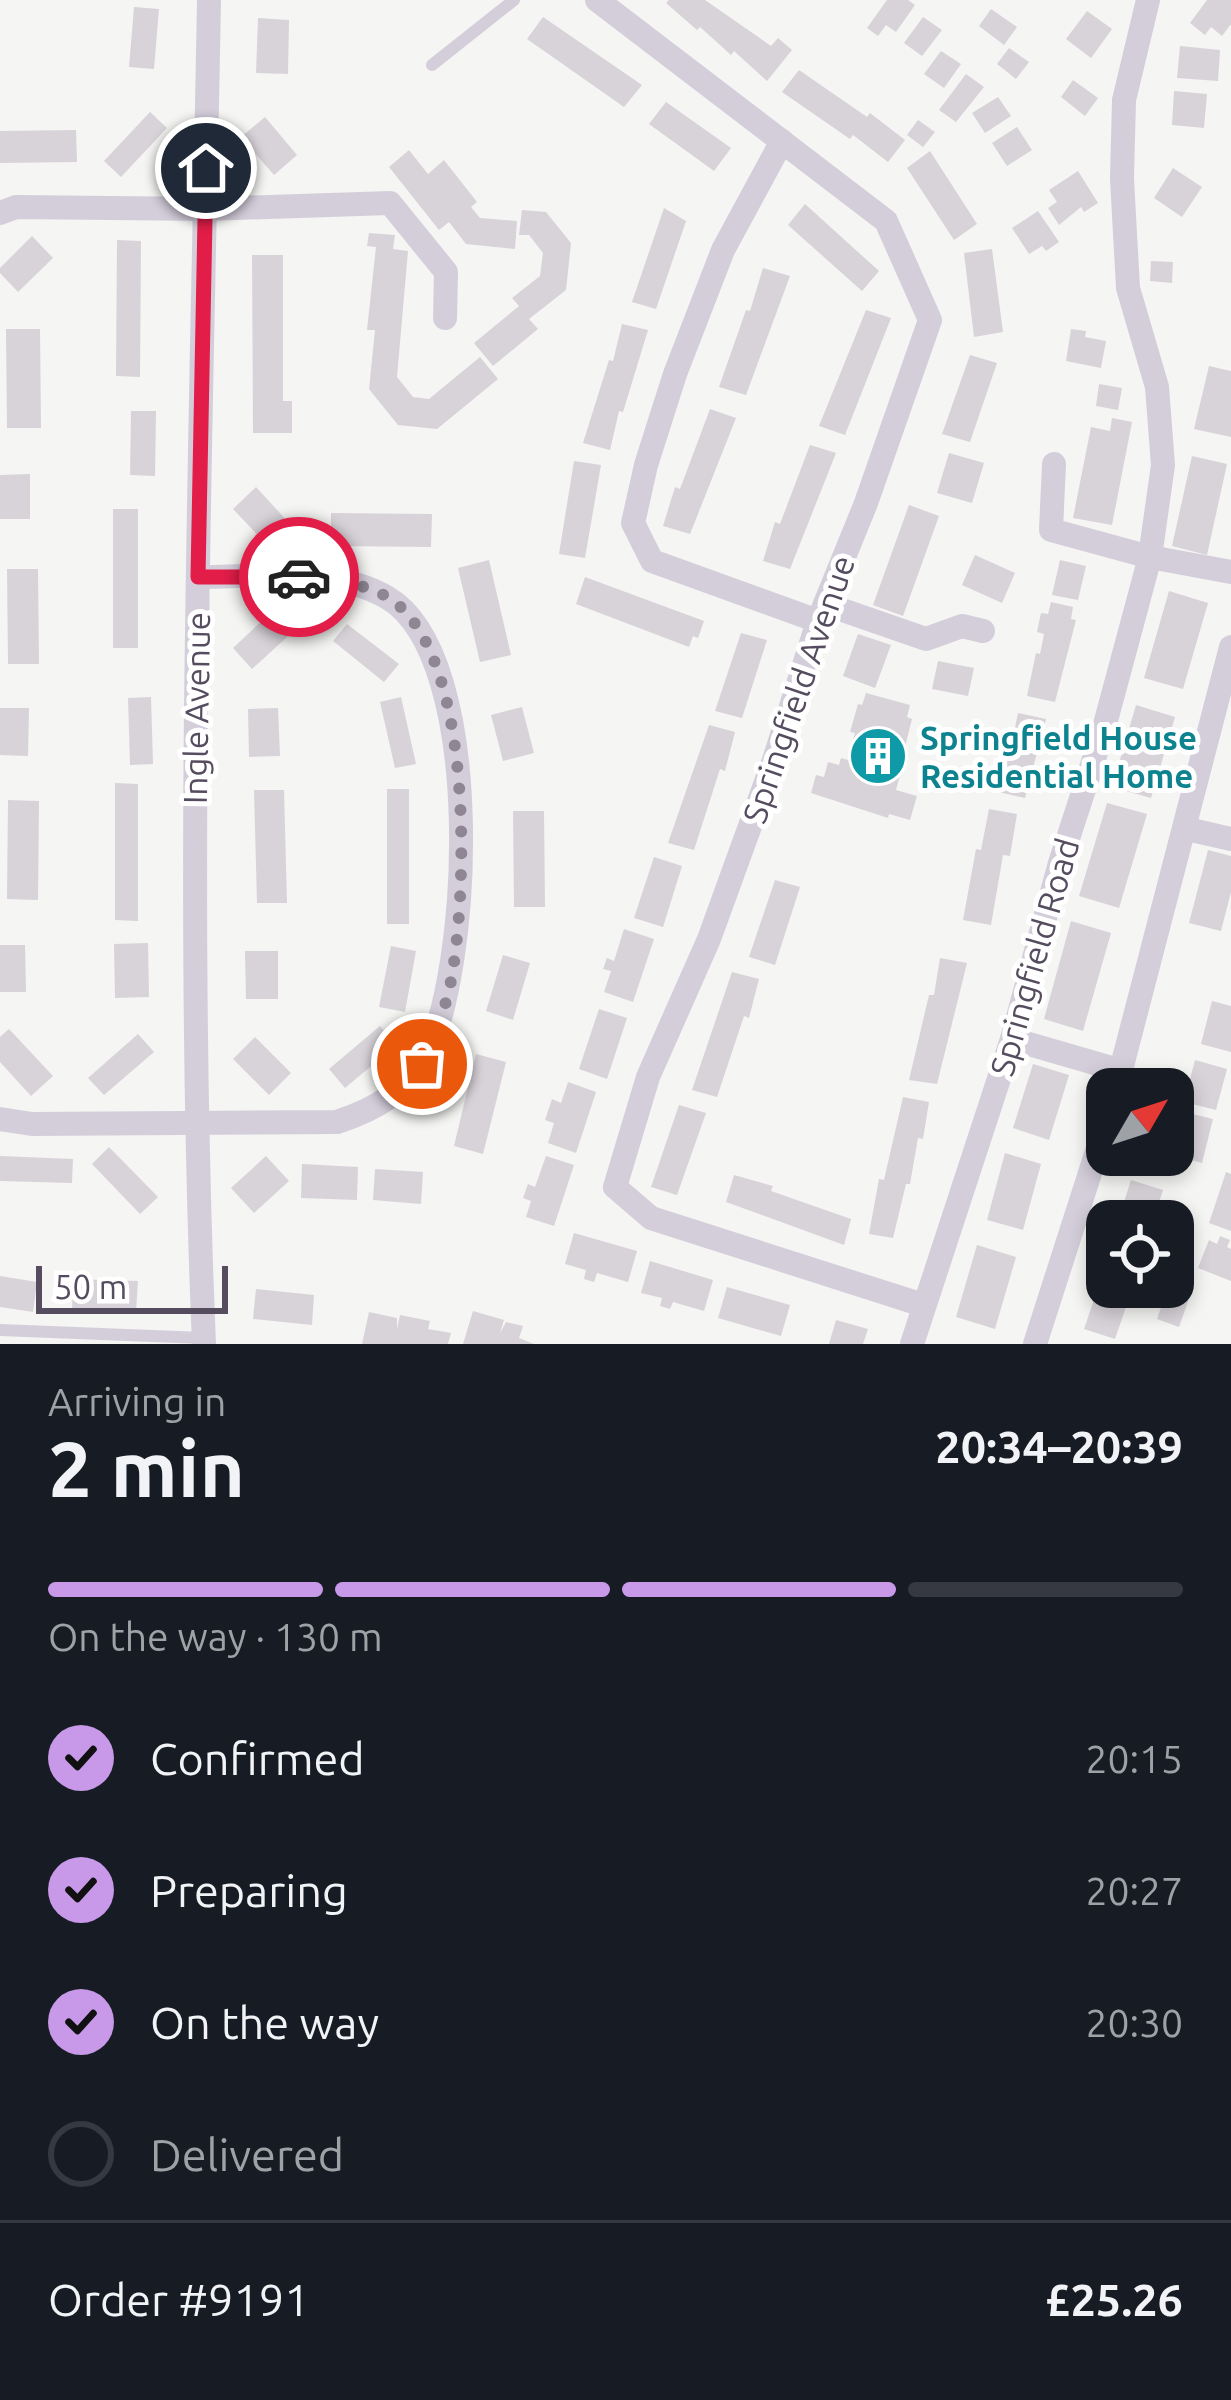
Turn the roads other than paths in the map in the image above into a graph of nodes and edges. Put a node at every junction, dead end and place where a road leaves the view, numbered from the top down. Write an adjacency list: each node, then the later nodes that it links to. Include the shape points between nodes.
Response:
1 (209, 0): 7 (street, Ingle Avenue)
2 (514, 0): 5 (lane)
3 (597, 0): 6 (street, Springfield Avenue)
4 (1148, 0): 11 (street, Springfield Road, via 1124,100 1122,179 1128,288 1157,387 1163,465)
5 (432, 65)
6 (782, 141): 14 (street, Springfield Avenue, via 886,220 930,320); 14 (street, via 715,270 675,374 634,523 652,561)
7 (205, 209): 8 (street); 9 (street, via 390,203 446,272); 13 (street, Ingle Avenue)
8 (0, 213)
9 (445, 318)
10 (1054, 464): 11 (street, via 1051,530)
11 (1150, 557): 12 (street); 19 (street, Springfield Road)
12 (1231, 572)
13 (198, 577): 23 (street, Ingle Avenue); 23 (street, via 307,577 389,598 423,639 444,687 461,836 450,985 422,1064 403,1086 337,1122)
14 (821, 612): 15 (street, via 926,638 962,626); 25 (street, Springfield Avenue, via 615,1187 651,1218)
15 (983, 631)
16 (1231, 647): 17 (street)
17 (1187, 829): 18 (street); 21 (street)
18 (1231, 838)
19 (1012, 1039): 20 (street); 25 (street, Springfield Road)
20 (1088, 1068)
21 (1122, 1068)
22 (0, 1119): 23 (street)
23 (194, 1123): 27 (street, Ingle Avenue)
24 (1089, 1176): 29 (street)
25 (922, 1304): 28 (street, Springfield Road)
26 (0, 1330): 27 (lane)
27 (204, 1341)
28 (912, 1344)
29 (1036, 1344)

